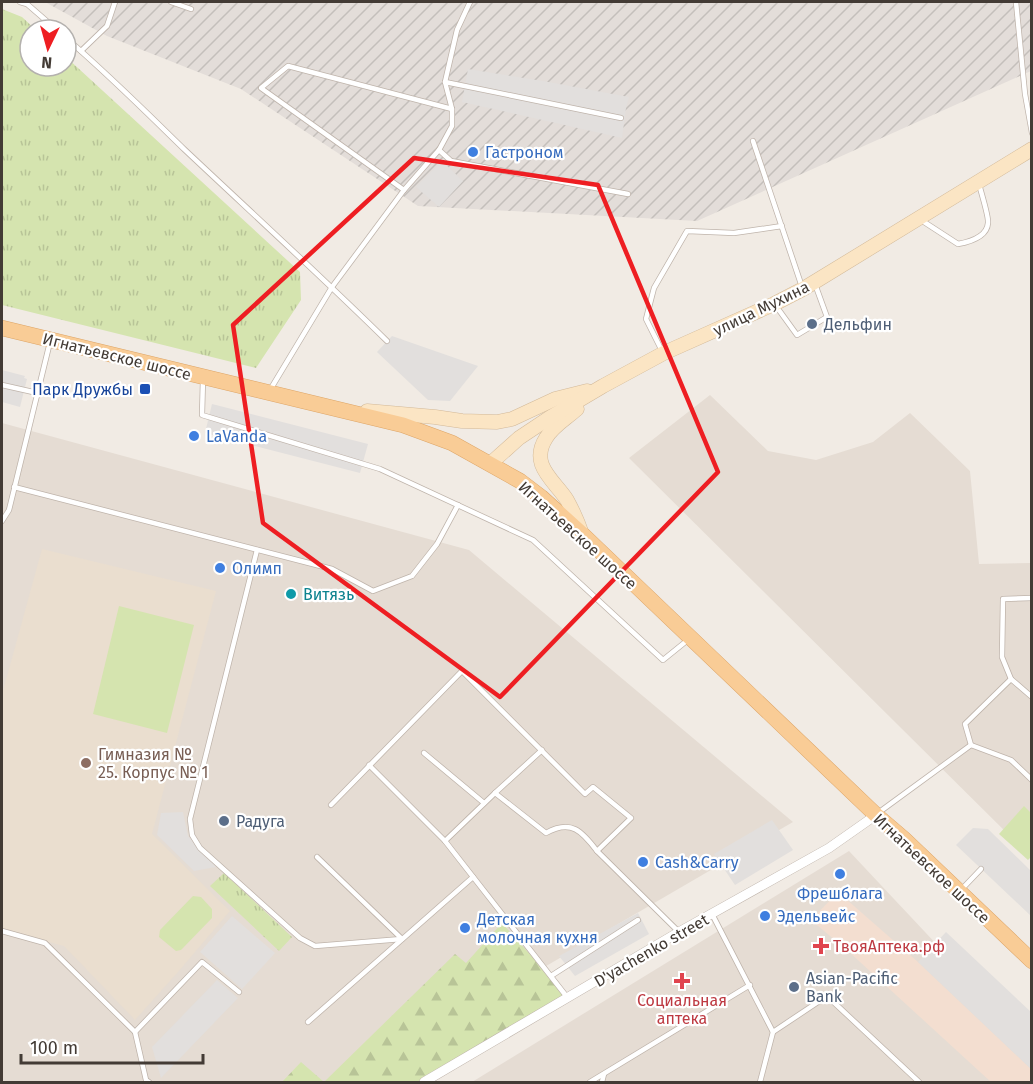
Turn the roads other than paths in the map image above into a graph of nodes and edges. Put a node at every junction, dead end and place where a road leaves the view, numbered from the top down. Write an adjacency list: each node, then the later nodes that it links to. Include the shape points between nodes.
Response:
1 (20, 2): 7 (lane)
2 (115, 2): 9 (lane, via 107,26)
3 (171, 2): 6 (lane)
4 (470, 2): 10 (lane, via 457,30)
5 (1016, 2): 12 (lane)
6 (191, 9)
7 (43, 18)
8 (78, 48): 9 (lane)
9 (81, 51): 25 (lane)
10 (445, 81): 13 (lane); 14 (lane)
11 (1032, 89): 12 (lane)
12 (1025, 94): 15 (lane)
13 (452, 109): 18 (lane, via 452,126); 20 (lane, via 288,66 261,88)
14 (621, 118)
15 (1032, 133)
16 (753, 141): 23 (lane)
17 (1032, 149): 19 (main road, улица Мухина)
18 (439, 150): 20 (lane); 21 (lane, via 451,161)
19 (978, 182): 22 (main road, улица Мухина); 22 (lane, via 988,223 978,237 958,244)
20 (404, 190): 25 (lane)
21 (628, 194)
22 (919, 219): 24 (main road, улица Мухина)
23 (782, 226): 24 (lane); 30 (lane, via 734,233 687,231 654,288 646,319)
24 (808, 286): 26 (main road, улица Мухина); 26 (lane, via 827,316 796,335)
25 (332, 287): 29 (lane); 35 (lane)
26 (774, 304): 30 (main road, улица Мухина)
27 (2, 328): 28 (main road, Игнатьевское шоссе)
28 (50, 340): 31 (main road, Игнатьевское шоссе); 36 (lane)
29 (387, 341)
30 (664, 353): 33 (main road, улица Мухина)
31 (203, 376): 35 (main road, Игнатьевское шоссе); 40 (lane, via 202,414 380,469)
32 (2, 385): 36 (lane)
33 (603, 386): 37 (main road, via 555,399 497,422); 38 (main road, улица Мухина, via 519,438); 42 (main road, via 546,437 540,459 574,513)
34 (24, 392): 36 (lane)
35 (269, 393): 37 (main road, Игнатьевское шоссе)
36 (37, 396): 39 (lane)
37 (335, 408): 38 (main road, Игнатьевское шоссе, via 403,425)
38 (491, 463): 42 (main road, Игнатьевское шоссе, via 534,491)
39 (14, 487): 41 (lane); 43 (lane)
40 (458, 505): 43 (lane, via 437,544 412,576 373,591 332,569); 45 (lane, via 533,540 663,660)
41 (2, 521)
42 (582, 534): 45 (main road, Игнатьевское шоссе)
43 (257, 550): 67 (lane, via 190,819 192,835 200,848 300,938 315,946)
44 (1032, 598): 46 (lane, via 1003,599 1002,657)
45 (690, 638): 56 (main road, Игнатьевское шоссе)
46 (1011, 680): 47 (lane); 48 (lane, via 965,724)
47 (1032, 697)
48 (971, 745): 52 (lane, via 1011,760); 56 (lane)
49 (542, 750): 51 (lane, via 462,671); 53 (lane); 58 (lane, via 585,794 593,787 631,818)
50 (424, 753): 54 (lane)
51 (369, 765): 55 (lane); 57 (lane)
52 (1032, 780)
53 (495, 793): 54 (lane); 58 (lane, via 546,833 555,828 577,829)
54 (484, 803): 57 (lane)
55 (331, 805)
56 (876, 815): 62 (main road, Игнатьевское шоссе); 63 (street, D'yachenko street, via 829,848)
57 (445, 842): 61 (lane)
58 (597, 851): 66 (lane)
59 (317, 856): 67 (lane)
60 (981, 868): 62 (lane)
61 (473, 877): 67 (lane); 71 (lane)
62 (959, 892): 69 (main road, Игнатьевское шоссе)
63 (712, 914): 66 (street, D'yachenko street); 72 (lane)
64 (638, 920): 71 (lane)
65 (2, 932): 76 (lane, via 45,943)
66 (679, 932): 74 (street, D'yachenko street)
67 (402, 939): 75 (lane)
68 (207, 958): 70 (lane)
69 (1032, 961)
70 (202, 962): 73 (lane); 76 (lane)
71 (551, 976): 74 (lane)
72 (750, 985): 77 (lane); 78 (lane)
73 (239, 992)
74 (569, 998): 80 (street, D'yachenko street)
75 (308, 1022)
76 (135, 1032): 79 (lane)
77 (773, 1032): 83 (lane); 84 (lane, via 827,996)
78 (604, 1074): 81 (lane); 82 (lane)
79 (146, 1082)
80 (424, 1083)
81 (590, 1083)
82 (602, 1083)
83 (760, 1083)
84 (919, 1083)

